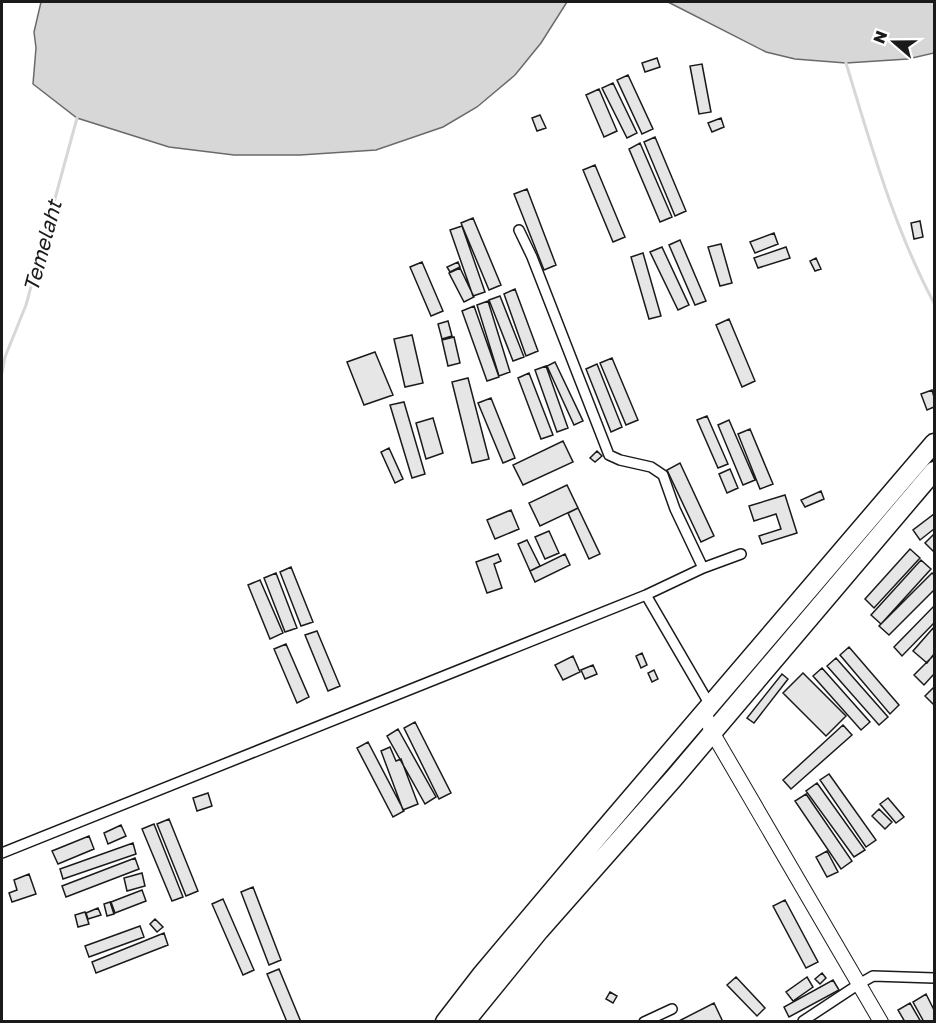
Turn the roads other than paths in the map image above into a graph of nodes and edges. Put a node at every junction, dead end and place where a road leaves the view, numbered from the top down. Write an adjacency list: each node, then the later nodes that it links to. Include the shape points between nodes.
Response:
1 (519, 230): 5 (street, via 609,455 651,466 663,475)
2 (934, 443): 7 (highway)
3 (934, 471): 8 (highway)
4 (741, 554): 5 (street)
5 (703, 568): 6 (street)
6 (646, 596): 7 (street); 9 (street)
7 (707, 709): 8 (main road); 14 (highway)
8 (712, 732): 11 (main road); 15 (highway)
9 (2, 853)
10 (934, 978): 11 (street, via 873,976)
11 (859, 984): 13 (street); 17 (main road)
12 (672, 1009): 16 (street)
13 (803, 1021)
14 (445, 1022)
15 (465, 1022)
16 (644, 1022)
17 (881, 1022)

